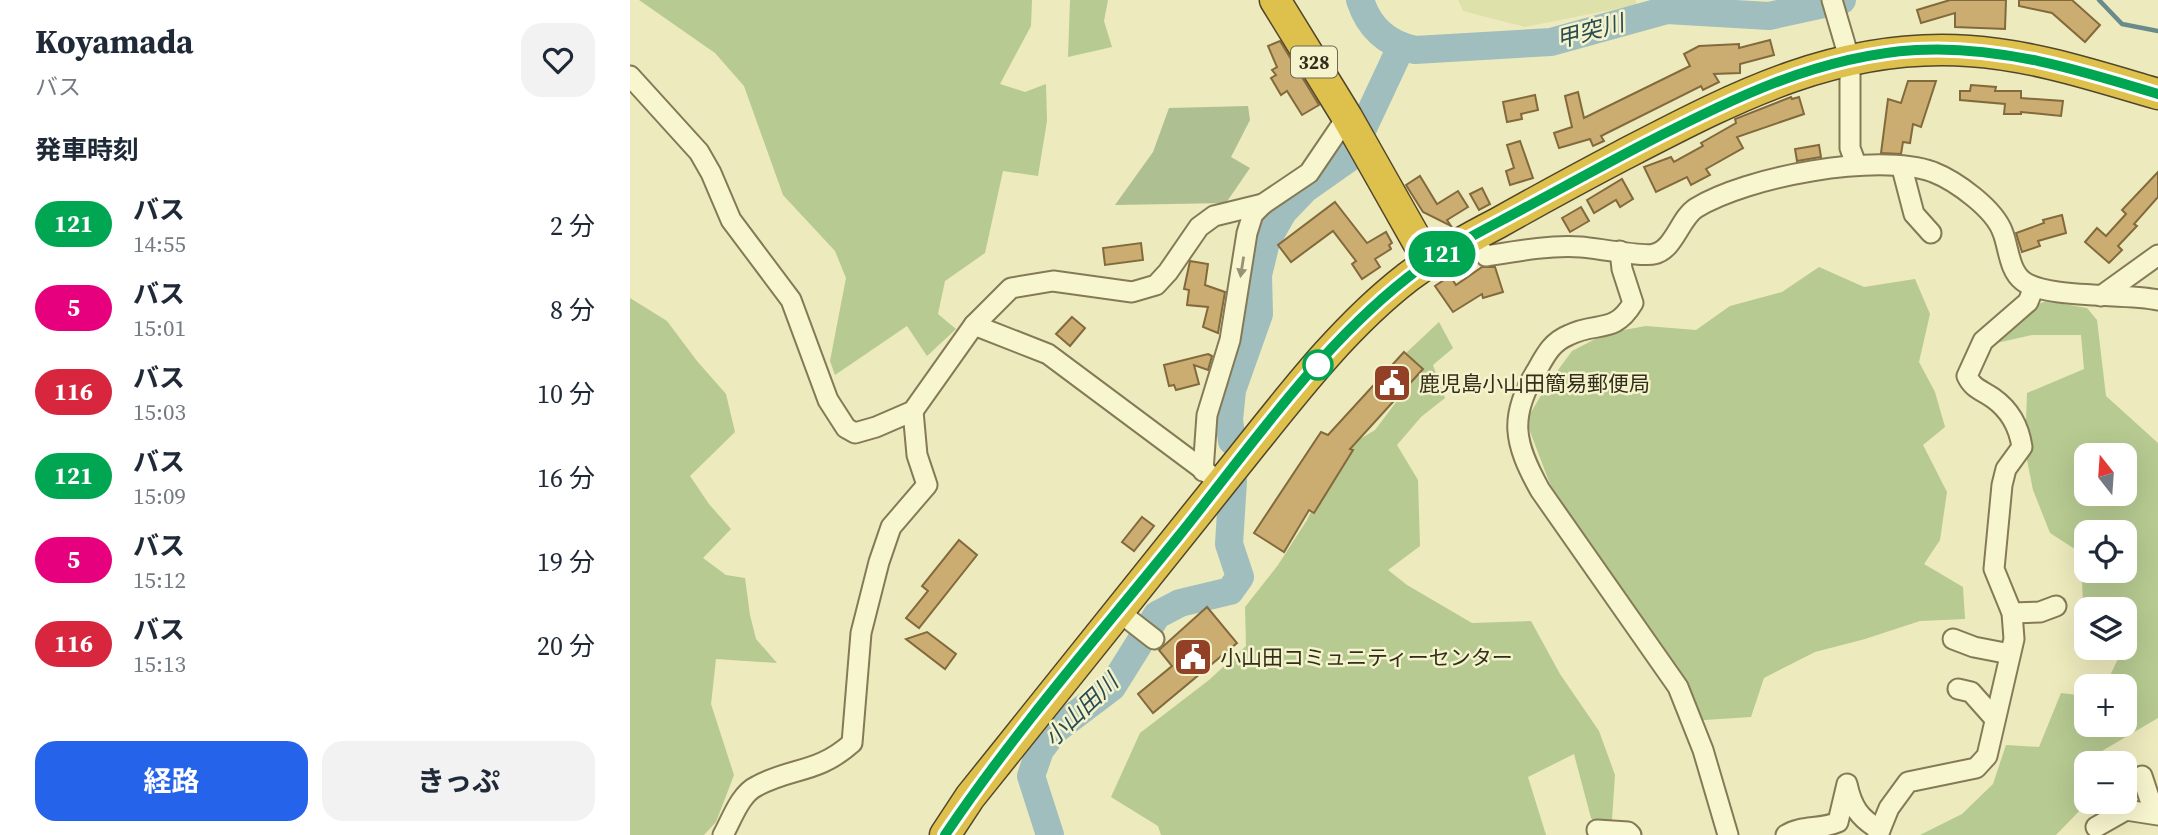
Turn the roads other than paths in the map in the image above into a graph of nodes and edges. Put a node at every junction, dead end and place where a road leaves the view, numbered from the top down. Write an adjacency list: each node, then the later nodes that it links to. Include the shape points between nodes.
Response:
1 (1275, 0): 6 (highway, 328)
2 (1832, 0): 3 (street)
3 (1850, 61): 5 (highway, via 1918,50 1969,51 2047,63); 7 (street, via 1850,148); 13 (highway, via 1782,78 1728,100)
4 (630, 76): 21 (street, via 699,152 731,220 791,300 828,400 846,428 864,432)
5 (2158, 94)
6 (1354, 130): 10 (street, via 1309,173); 16 (highway, 328)
7 (1856, 164): 8 (street); 14 (street, via 1758,183 1695,209 1666,247 1654,254)
8 (1902, 167): 9 (street); 17 (street, via 1932,172 1967,192 1995,216 2014,270)
9 (1909, 200): 11 (street); 12 (street, via 1914,214)
10 (1263, 204): 20 (street, via 1214,216 1199,226 1156,285 1118,291 1052,281 1011,288); 22 (street, one-way to 22, via 1253,214 1247,233 1230,340 1207,415)
11 (1906, 221)
12 (1931, 233)
13 (1470, 238): 14 (street, via 1486,256 1534,248); 16 (highway)
14 (1620, 251): 39 (street, via 1633,303 1624,318 1553,343 1521,395 1517,439 1539,491 1678,687 1703,750)
15 (2158, 255): 18 (street)
16 (1429, 262): 22 (highway, via 1339,341)
17 (2034, 287): 18 (street); 25 (street, via 2028,302 1983,341 1967,376 1971,386 1994,398 2020,431 2022,447 2006,468 2002,485 1994,569)
18 (2101, 296): 19 (street)
19 (2158, 300)
20 (974, 325): 21 (street); 22 (street, via 1048,354)
21 (913, 411): 36 (street, via 917,455 927,485 891,527 879,562 862,633 852,743 828,762 756,786 743,799)
22 (1212, 477): 24 (highway)
23 (2056, 606): 25 (street)
24 (1118, 611): 26 (street); 37 (highway)
25 (2012, 613): 28 (street)
26 (1154, 639)
27 (1953, 639): 28 (street)
28 (2010, 654): 30 (street)
29 (1958, 689): 30 (street, via 1971,692)
30 (1996, 719): 35 (street, via 1987,756 1976,768 1909,782 1889,808)
31 (2142, 776): 32 (street)
32 (2156, 813): 33 (street, via 2126,810)
33 (2096, 827)
34 (1597, 830): 38 (street)
35 (1879, 832): 40 (street, via 1852,805 1847,783 1838,822)
36 (723, 835)
37 (945, 835)
38 (1630, 835)
39 (1728, 835)
40 (1786, 835)

